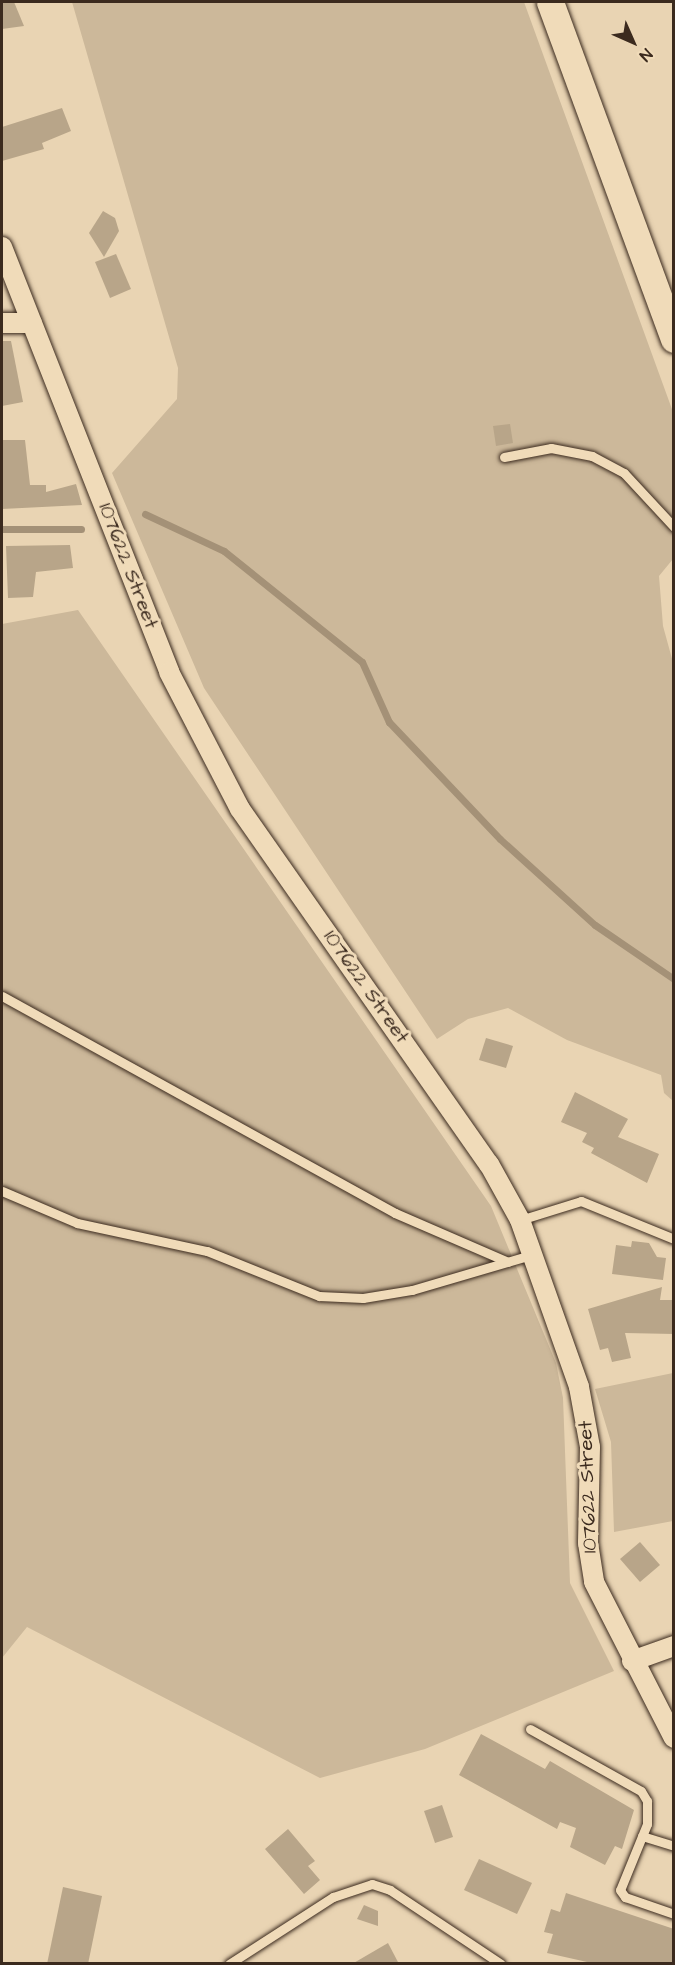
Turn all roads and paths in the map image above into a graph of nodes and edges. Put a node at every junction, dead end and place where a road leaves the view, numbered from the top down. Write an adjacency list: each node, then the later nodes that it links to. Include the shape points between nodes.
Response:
1 (550, 2): 5 (main road)
2 (2, 247): 4 (street, 107622 Street)
3 (2, 323): 4 (street)
4 (32, 323): 10 (street, 107622 Street, via 169,672 240,809 489,1164)
5 (674, 339)
6 (504, 457): 7 (lane, via 551,448 592,456 624,474)
7 (674, 527)
8 (2, 996): 13 (lane, via 395,1213)
9 (2, 1191): 13 (lane, via 77,1223 207,1251 319,1296 363,1298 412,1290)
10 (520, 1220): 11 (lane, via 550,1206 581,1201); 12 (street, 107622 Street)
11 (674, 1239)
12 (534, 1254): 13 (lane); 15 (street, 107622 Street, via 586,1421 594,1582)
13 (508, 1262)
14 (674, 1646): 15 (street)
15 (632, 1661): 17 (street, 107622 Street)
16 (530, 1729): 18 (lane, via 641,1791 648,1807)
17 (674, 1738)
18 (642, 1836): 19 (lane); 20 (lane, via 622,1877 622,1894)
19 (674, 1846)
20 (674, 1914)
21 (229, 1964): 22 (lane, via 333,1897 372,1884 390,1890)
22 (501, 1964)

